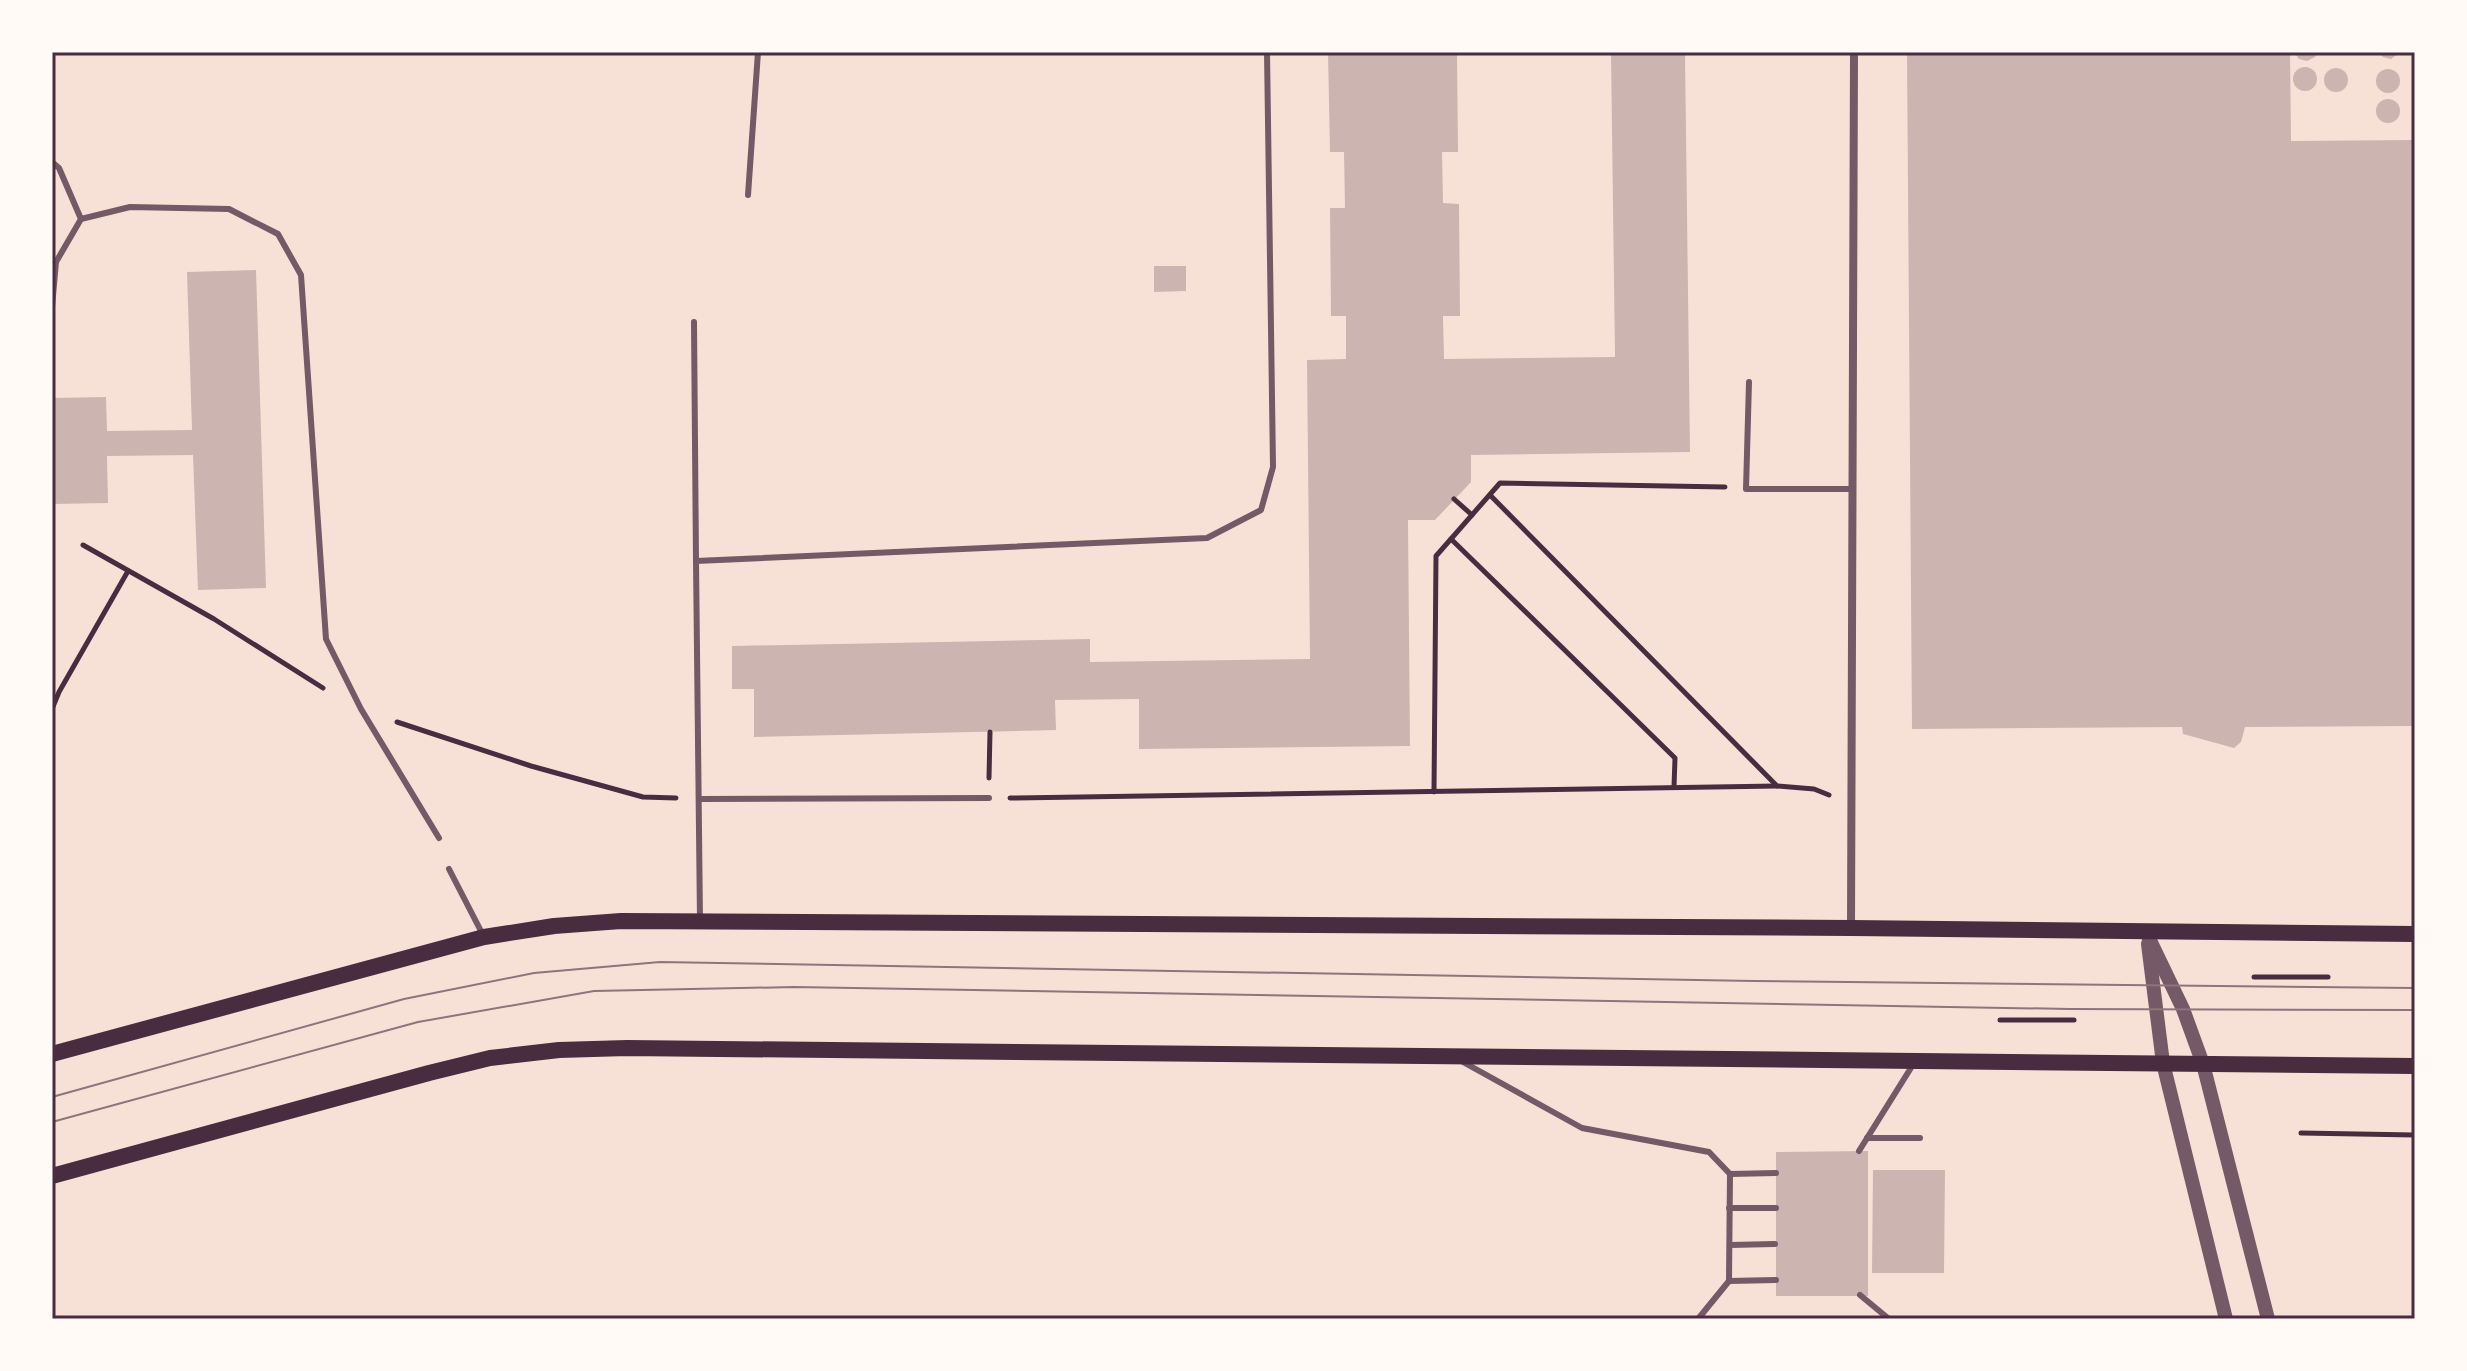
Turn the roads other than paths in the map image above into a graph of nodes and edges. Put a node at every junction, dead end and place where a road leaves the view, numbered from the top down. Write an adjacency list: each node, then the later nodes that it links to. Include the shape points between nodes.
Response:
1 (758, 52): 5 (lane)
2 (1267, 52): 11 (lane, via 1273,467 1261,510 1207,538)
3 (1854, 52): 10 (street)
4 (52, 162): 6 (lane)
5 (748, 195)
6 (81, 219): 7 (lane, via 56,262); 14 (lane, via 130,207 229,209 278,234 301,275 326,639 361,709)
7 (52, 307)
8 (694, 322): 11 (lane)
9 (1749, 382): 10 (lane, via 1746,489)
10 (1853, 489): 17 (street)
11 (696, 561): 13 (lane)
12 (989, 798): 13 (lane)
13 (700, 799): 16 (lane)
14 (439, 838)
15 (449, 869): 20 (lane)
16 (700, 920): 17 (main road); 20 (main road, via 554,926)
17 (1851, 928): 18 (main road)
18 (2146, 932): 19 (main road); 24 (street); 25 (street)
19 (2415, 934)
20 (484, 937): 21 (main road)
21 (52, 1054)
22 (1457, 1058): 23 (main road); 31 (lane, via 1582,1128 1709,1152); 32 (main road, via 559,1050 490,1058 429,1073)
23 (1915, 1060): 24 (main road); 27 (lane)
24 (2163, 1063): 25 (main road); 42 (street)
25 (2203, 1064): 26 (main road); 43 (street)
26 (2415, 1066)
27 (1867, 1138): 28 (lane); 29 (lane)
28 (1920, 1138)
29 (1859, 1151)
30 (1776, 1173): 31 (lane)
31 (1730, 1174): 33 (lane)
32 (52, 1176)
33 (1729, 1208): 34 (lane); 36 (lane)
34 (1776, 1208)
35 (1775, 1244): 36 (lane)
36 (1730, 1245): 38 (lane)
37 (1776, 1280): 38 (lane)
38 (1729, 1281): 40 (lane)
39 (1860, 1295): 41 (lane)
40 (1698, 1319)
41 (1889, 1319)
42 (2226, 1319)
43 (2268, 1319)

